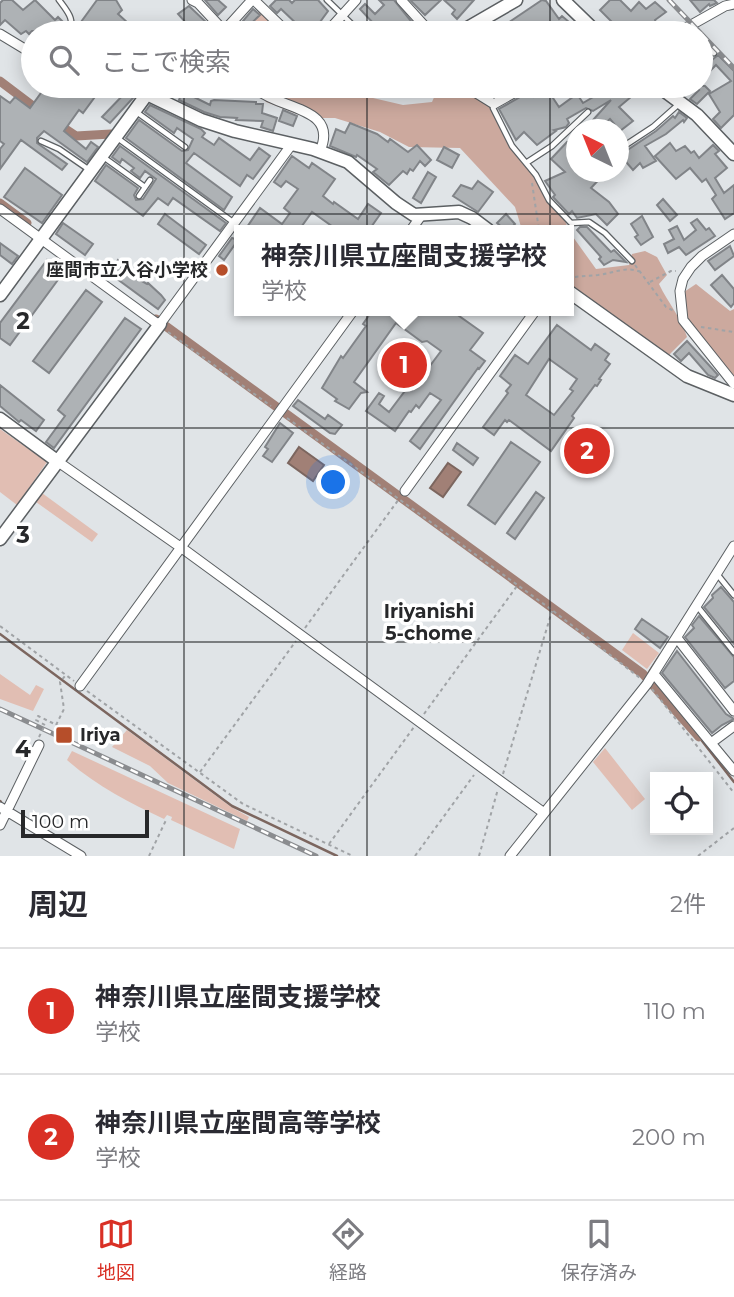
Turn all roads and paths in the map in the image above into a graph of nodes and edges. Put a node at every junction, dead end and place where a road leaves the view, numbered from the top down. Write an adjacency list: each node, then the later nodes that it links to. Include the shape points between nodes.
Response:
1 (59, 0): 12 (lane)
2 (253, 0): 14 (street); 15 (street)
3 (327, 0): 11 (lane)
4 (356, 0): 11 (street)
5 (401, 0): 18 (street)
6 (516, 0): 19 (street)
7 (563, 0): 20 (street)
8 (197, 1): 13 (street)
9 (726, 3): 10 (street); 21 (street)
10 (734, 12)
11 (342, 15): 16 (street); 17 (lane)
12 (72, 21)
13 (215, 21)
14 (235, 21)
15 (275, 21)
16 (337, 21)
17 (348, 21)
18 (420, 21)
19 (480, 21)
20 (585, 21)
21 (704, 21)
22 (2, 39): 23 (street)
23 (21, 48)
24 (142, 98): 32 (street)
25 (161, 98): 37 (street, via 201,120)
26 (266, 98): 39 (street, via 315,117 325,135)
27 (484, 98): 31 (street)
28 (505, 98): 31 (street)
29 (675, 98): 30 (street)
30 (681, 102): 36 (lane); 40 (street)
31 (494, 104): 42 (lane, via 512,146)
32 (135, 110): 34 (street); 38 (lane)
33 (588, 112): 42 (lane)
34 (116, 136): 41 (street); 50 (lane)
35 (41, 141): 44 (lane)
36 (629, 143)
37 (292, 144): 39 (street); 50 (street)
38 (185, 147)
39 (320, 151): 49 (street, via 353,164 401,208)
40 (734, 154)
41 (102, 155): 44 (street); 46 (lane)
42 (526, 163): 43 (lane)
43 (531, 170): 53 (path); 56 (lane, via 564,217 571,223 589,222)
44 (90, 171): 55 (street)
45 (150, 180): 46 (lane)
46 (145, 187): 47 (lane)
47 (139, 196)
48 (0, 209): 55 (street)
49 (421, 216): 51 (street); 52 (street, via 459,212)
50 (234, 223): 66 (street)
51 (415, 225)
52 (481, 225)
53 (538, 225)
54 (734, 234): 57 (street)
55 (43, 235): 61 (street); 66 (street)
56 (632, 261): 58 (path)
57 (688, 272): 60 (path, via 671,271); 63 (street, via 680,290)
58 (643, 273): 59 (path, via 621,269); 60 (path)
59 (574, 278)
60 (650, 282): 63 (path, via 666,307)
61 (0, 295)
62 (574, 295): 70 (street, via 687,376)
63 (682, 312): 67 (street)
64 (349, 316): 71 (street)
65 (529, 316): 74 (street)
66 (161, 322): 71 (path); 73 (street)
67 (692, 331): 68 (path, via 701,327); 69 (street)
68 (734, 332)
69 (734, 384)
70 (734, 395)
71 (281, 409): 74 (path); 77 (street)
72 (0, 419): 73 (street)
73 (57, 461): 75 (street); 77 (street)
74 (401, 496): 81 (path); 83 (path)
75 (0, 539)
76 (734, 546): 78 (street)
77 (181, 547): 83 (street); 88 (street)
78 (717, 574): 79 (lane); 80 (street)
79 (734, 595)
80 (697, 606): 84 (street); 85 (lane)
81 (552, 610): 87 (path); 98 (path)
82 (0, 626): 86 (path)
83 (300, 635): 95 (street); 97 (path)
84 (677, 638): 87 (street); 89 (street)
85 (734, 652)
86 (65, 676): 88 (path); 90 (path, via 60,682 64,709)
87 (651, 681): 94 (street); 99 (path); 101 (street)
88 (80, 686): 97 (path)
89 (734, 711)
90 (57, 725): 92 (path, via 67,730); 93 (path, bridge, via 38,716 36,720 46,724)
91 (734, 726): 94 (street)
92 (65, 733)
93 (39, 741): 100 (street)
94 (712, 743): 96 (street)
95 (481, 766): 98 (street); 108 (path)
96 (734, 771)
97 (199, 772): 107 (path, via 243,804)
98 (501, 781): 101 (street); 109 (path)
99 (734, 793)
100 (3, 809): 103 (street); 105 (street)
101 (544, 813): 110 (street)
102 (167, 818): 106 (path)
103 (0, 825)
104 (734, 828): 111 (path)
105 (81, 856)
106 (149, 856)
107 (353, 856)
108 (415, 856)
109 (479, 856)
110 (510, 856)
111 (698, 856)

